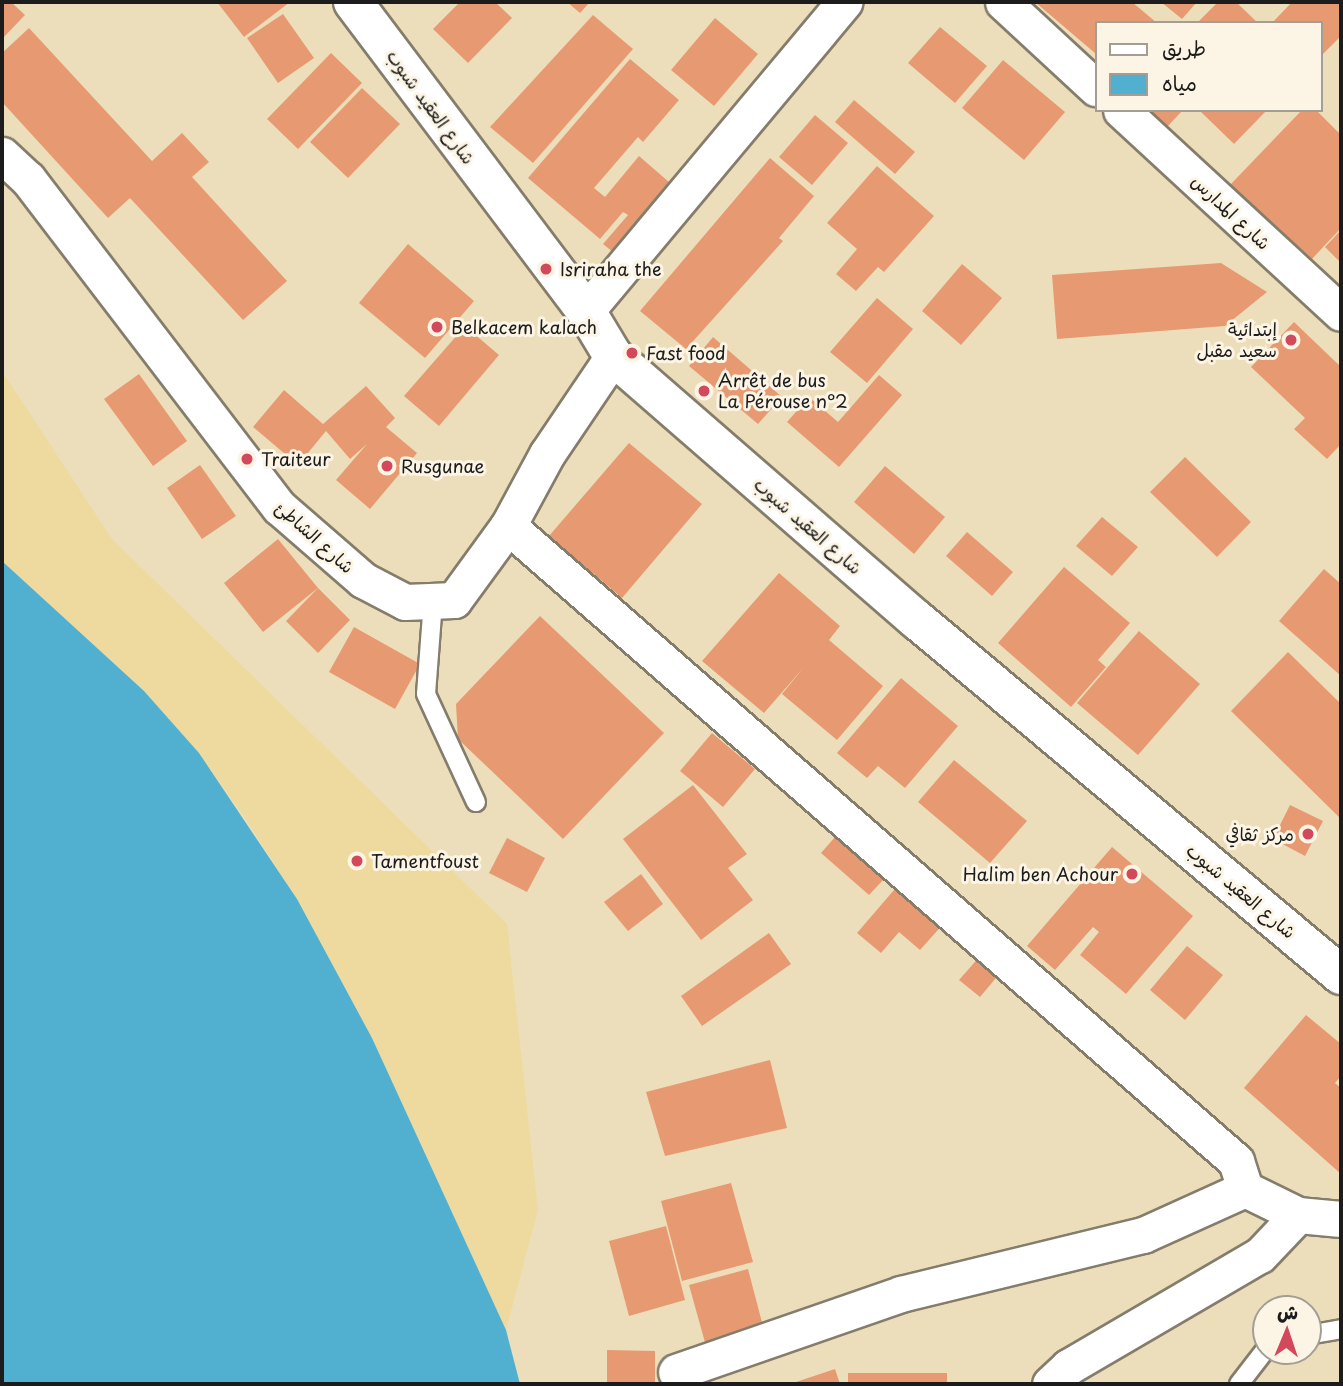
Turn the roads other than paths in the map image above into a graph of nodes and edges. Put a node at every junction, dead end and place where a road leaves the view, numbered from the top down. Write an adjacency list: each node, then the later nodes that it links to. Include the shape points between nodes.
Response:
1 (353, 2): 7 (main road, شارع العقيد شبوب)
2 (844, 2): 7 (street)
3 (1003, 2): 4 (street)
4 (1094, 86)
5 (1123, 112): 8 (street, شارع المدارس)
6 (2, 155): 11 (street, شارع الشاطئ, via 28,179 279,507 363,580 405,602)
7 (586, 311): 9 (main road, شارع العقيد شبوب)
8 (1341, 313)
9 (613, 356): 10 (street, شارع الشاطئ, via 547,454); 13 (main road, شارع العقيد شبوب, via 906,611)
10 (508, 526): 11 (street, شارع الشاطئ, via 454,600); 14 (street, via 1236,1161)
11 (433, 601): 12 (lane, via 426,694)
12 (475, 802)
13 (1341, 975)
14 (1245, 1189): 15 (street); 17 (street); 21 (street, via 1143,1235 901,1294)
15 (1298, 1215): 16 (street); 17 (street)
16 (1341, 1219)
17 (1261, 1255): 22 (street, via 1068,1367)
18 (1341, 1329): 19 (lane)
19 (1322, 1332)
20 (1254, 1365): 23 (lane)
21 (676, 1372)
22 (1050, 1384)
23 (1239, 1384)

